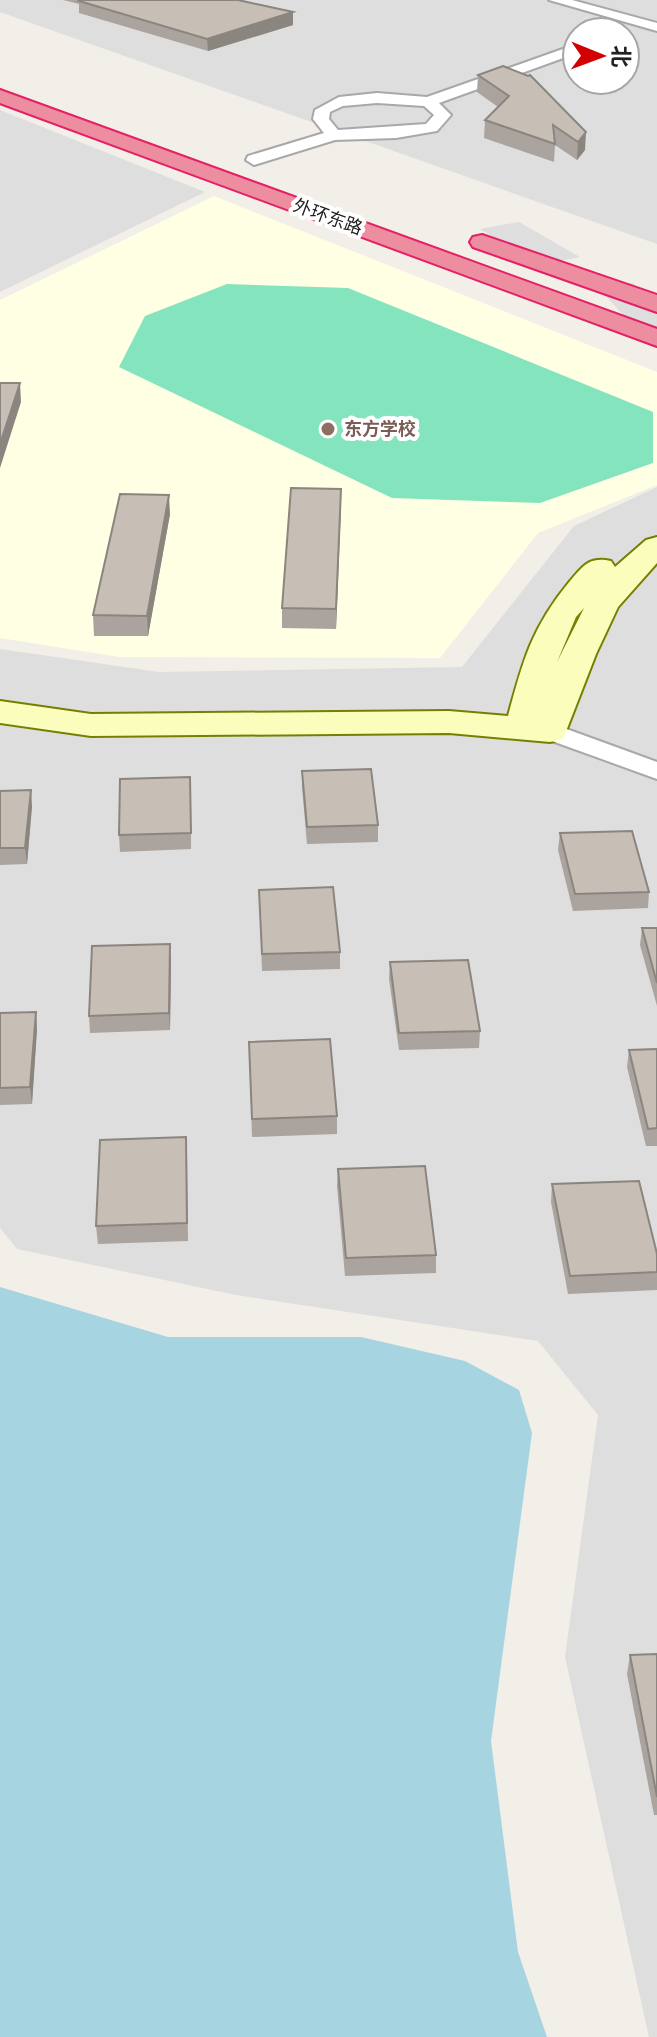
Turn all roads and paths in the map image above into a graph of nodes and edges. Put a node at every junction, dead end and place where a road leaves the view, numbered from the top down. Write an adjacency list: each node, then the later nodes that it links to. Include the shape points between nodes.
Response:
1 (556, 0): 2 (street)
2 (650, 26)
3 (561, 54): 5 (street)
4 (0, 96): 11 (highway, 外环东路)
5 (428, 102): 6 (street, via 443,115 431,128); 6 (street, via 339,102 323,110 321,119)
6 (334, 135): 7 (street)
7 (246, 157): 8 (highway, 外环东路)
8 (284, 171)
9 (463, 235): 10 (highway)
10 (657, 304)
11 (657, 338)
12 (657, 522): 16 (street, via 610,555 560,615 541,657)
13 (657, 547): 16 (street, via 636,561 591,619)
14 (0, 698): 16 (street, via 100,713 460,709)
15 (0, 712): 16 (street, via 91,725)
16 (539, 723): 17 (street)
17 (657, 771)

